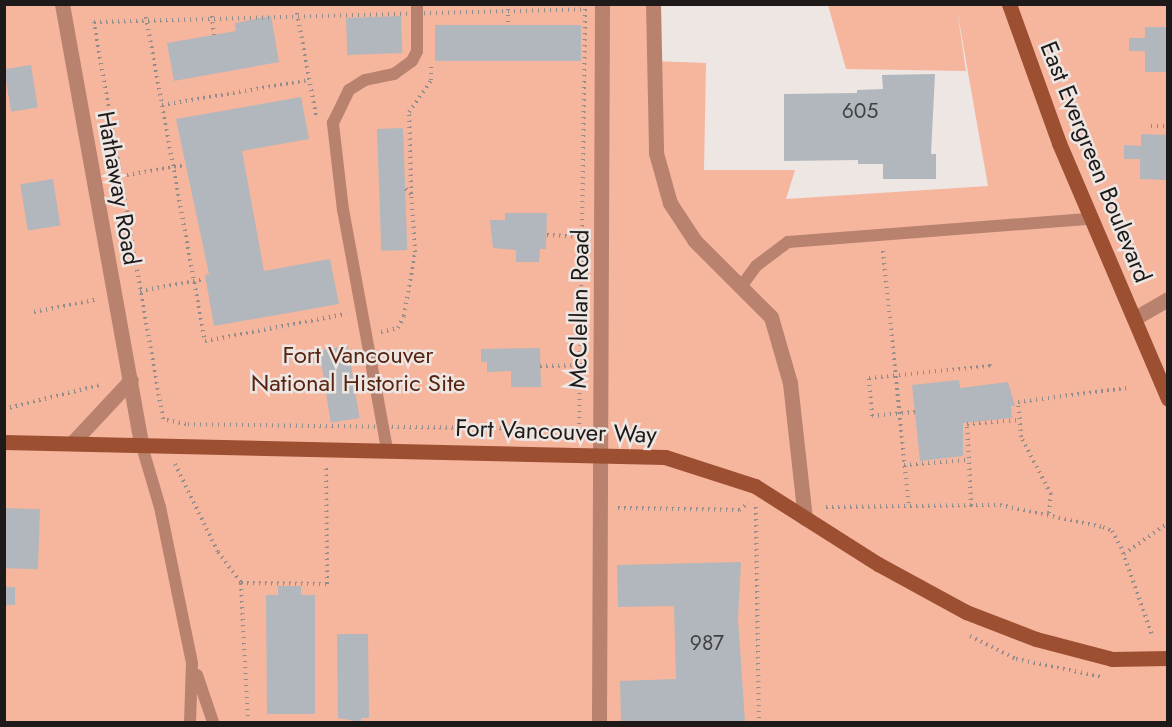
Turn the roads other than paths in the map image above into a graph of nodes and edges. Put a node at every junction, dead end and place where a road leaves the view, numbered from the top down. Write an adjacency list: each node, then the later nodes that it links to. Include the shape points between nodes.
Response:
1 (62, 4): 10 (street, Hathaway Road)
2 (417, 4): 15 (lane, via 417,51 412,61 394,74 365,80 349,90 333,123 343,210)
3 (602, 4): 16 (street, McClellan Road)
4 (653, 4): 7 (street, via 656,153 670,203 695,241)
5 (1012, 5): 6 (street, East Evergreen Boulevard, via 1034,77)
6 (1090, 219): 7 (lane, via 788,242 756,266); 9 (street, East Evergreen Boulevard)
7 (743, 284): 17 (street, via 771,317 784,352)
8 (1167, 299): 9 (street)
9 (1135, 318): 11 (street, East Evergreen Boulevard)
10 (131, 380): 13 (street); 14 (street, Hathaway Road)
11 (1167, 399)
12 (4, 442): 13 (street, Fort Vancouver Way)
13 (72, 443): 14 (street, Fort Vancouver Way)
14 (141, 444): 15 (street, Fort Vancouver Way); 19 (lane, Hathaway Road, via 160,507)
15 (387, 449): 16 (street, Fort Vancouver Way)
16 (600, 452): 17 (street, Fort Vancouver Way, via 665,457 700,467 755,486); 22 (street, McClellan Road)
17 (805, 518): 18 (street, Fort Vancouver Way, via 966,612 1036,639 1112,659)
18 (1167, 658)
19 (192, 663): 20 (lane, Hathaway Road); 21 (lane)
20 (190, 723)
21 (213, 723)
22 (599, 723)

